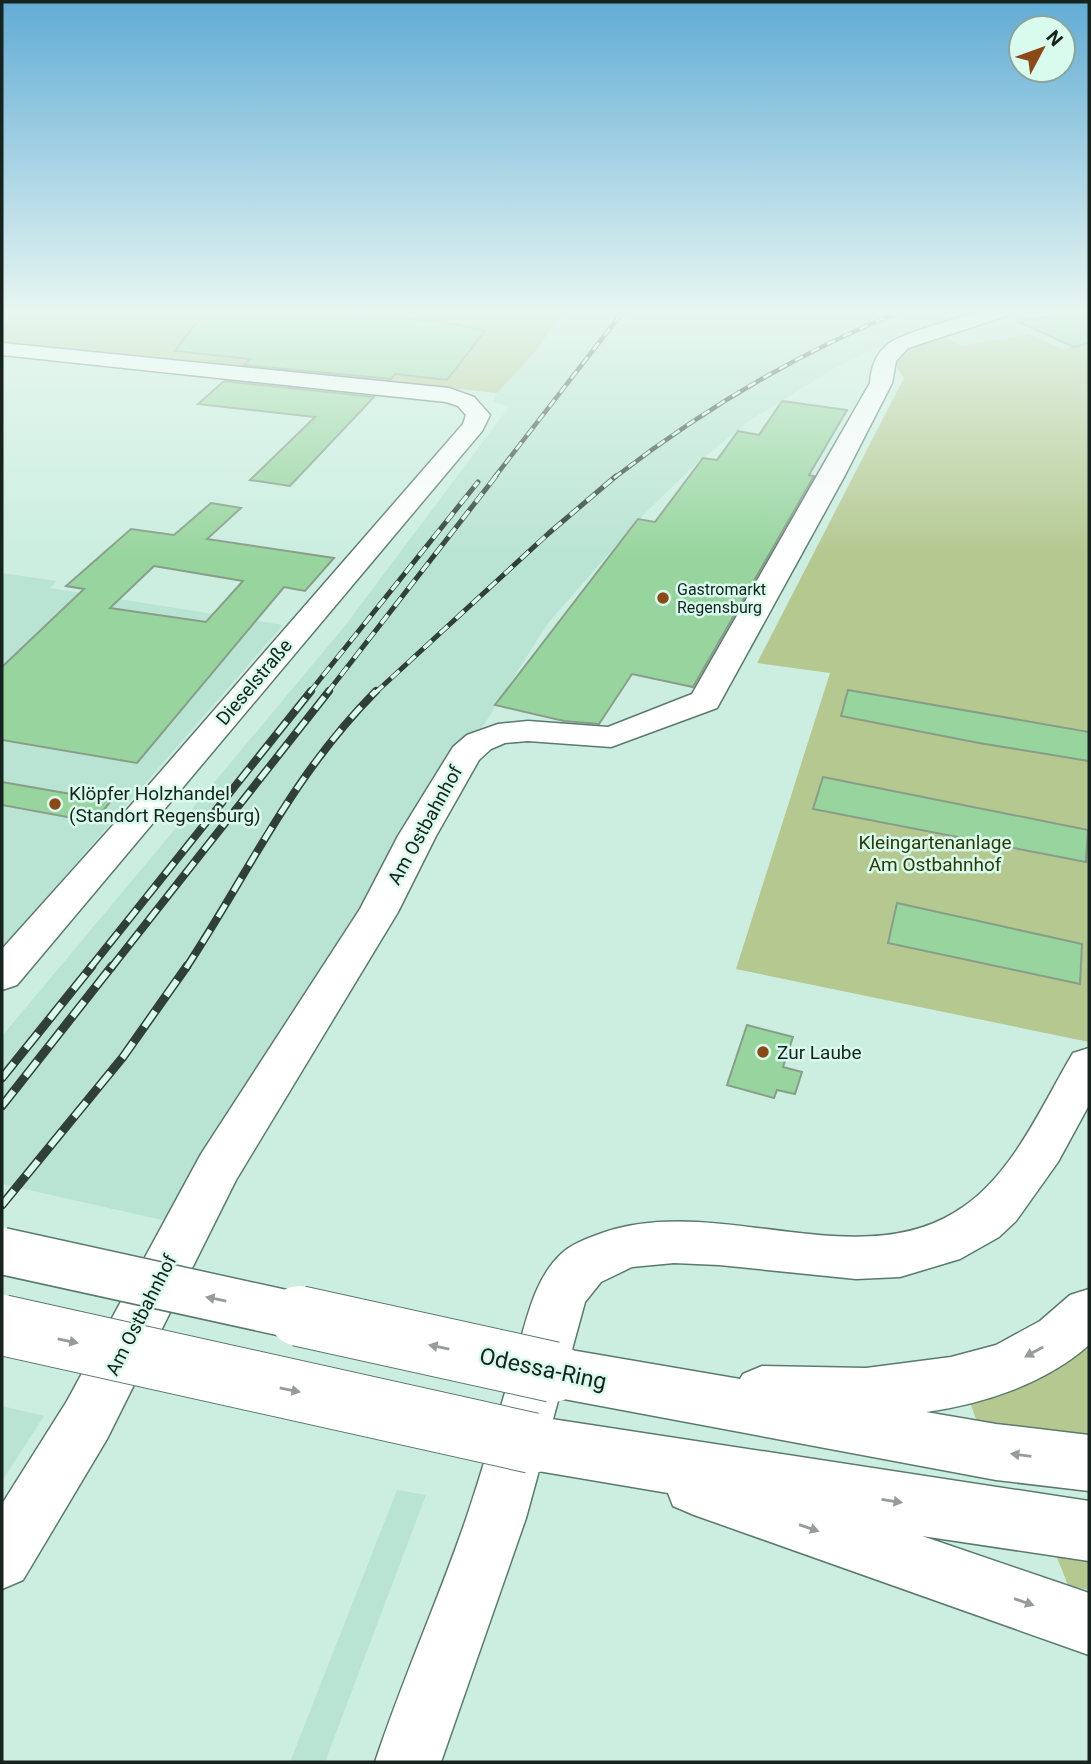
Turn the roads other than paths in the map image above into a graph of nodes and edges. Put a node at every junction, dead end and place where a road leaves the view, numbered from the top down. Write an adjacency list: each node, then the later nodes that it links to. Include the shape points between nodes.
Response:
1 (404, 391): 3 (main road, Dieselstraße, via 466,400 478,415 474,426)
2 (877, 391): 12 (main road, Am Ostbahnhof, via 705,701 611,737 528,731 498,734 465,754 378,912 218,1168 87,1420)
3 (2, 975)
4 (1089, 1065): 14 (main road, via 1017,1186 979,1223 944,1242 873,1257 794,1254 676,1240 629,1245 581,1267 561,1295 496,1518)
5 (2, 1251): 8 (main road, Odessa-Ring, one-way to 5, bridge)
6 (1089, 1312): 8 (main road, one-way to 8, via 1059,1338 1008,1367 951,1383 866,1394)
7 (2, 1325): 9 (main road, one-way to 9, bridge, via 532,1443)
8 (614, 1385): 10 (main road, Odessa-Ring, one-way to 8)
9 (607, 1455): 11 (main road, one-way to 11); 13 (main road, one-way to 13)
10 (1089, 1464)
11 (1089, 1531)
12 (2, 1559)
13 (1089, 1624)
14 (408, 1762)

